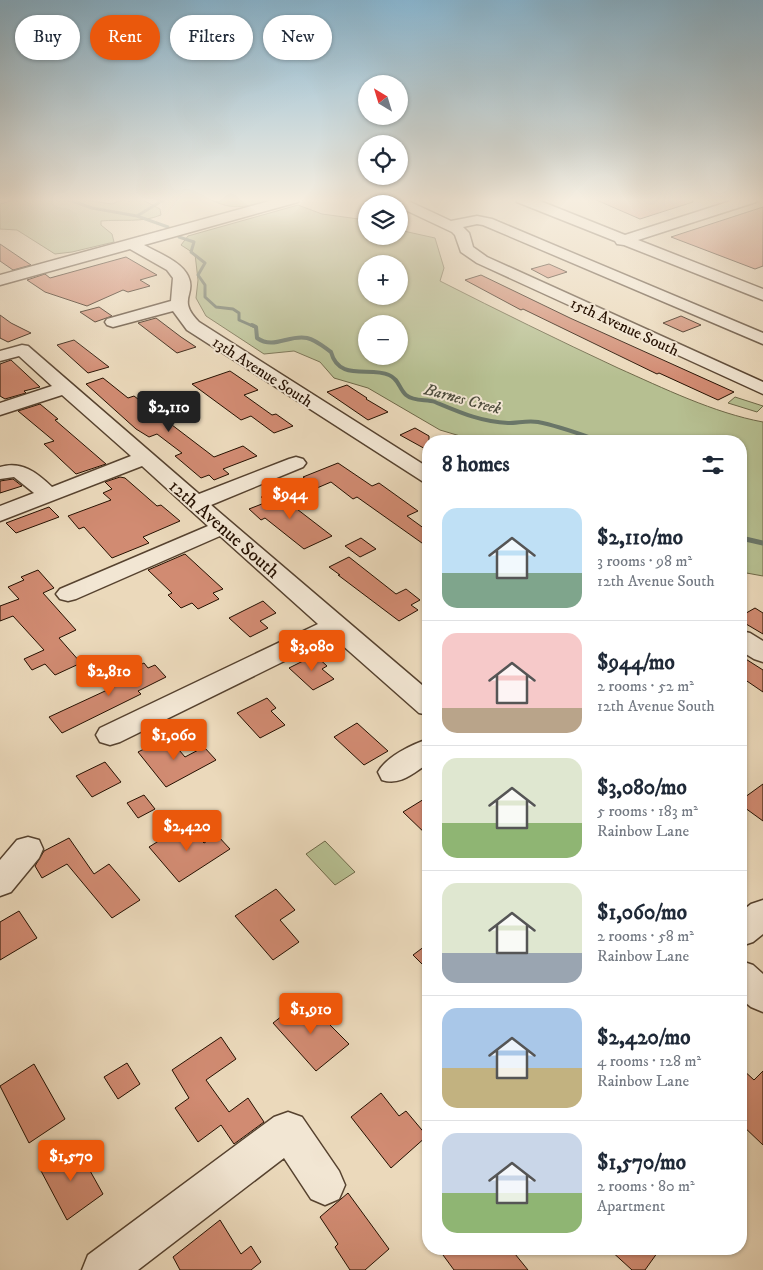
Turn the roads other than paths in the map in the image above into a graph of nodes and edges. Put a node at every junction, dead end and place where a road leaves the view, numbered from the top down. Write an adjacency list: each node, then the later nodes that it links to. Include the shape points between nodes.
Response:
1 (80, 258): 7 (street)
2 (157, 258): 10 (street, via 182,277)
3 (479, 258): 15 (street, 15th Avenue South)
4 (573, 258): 12 (street)
5 (667, 258): 8 (street)
6 (763, 276): 8 (street)
7 (0, 280)
8 (738, 286): 9 (street)
9 (763, 295)
10 (179, 304): 11 (street); 19 (street, 13th Avenue South, via 180,311 193,326)
11 (113, 322)
12 (763, 339)
13 (0, 356): 14 (street, 12th Avenue South, via 22,350)
14 (64, 388): 16 (street); 17 (street, 12th Avenue South)
15 (763, 389)
16 (0, 409)
17 (145, 458): 21 (street); 22 (street, 12th Avenue South)
18 (296, 463): 22 (street)
19 (422, 473)
20 (0, 474): 21 (street, via 14,470 22,472)
21 (48, 495): 23 (street)
22 (196, 503): 24 (street, 12th Avenue South)
23 (0, 514)
24 (223, 528): 25 (street); 26 (street, 12th Avenue South)
25 (68, 594)
26 (335, 626): 29 (street, 12th Avenue South); 30 (street)
27 (747, 644): 28 (street)
28 (763, 653)
29 (422, 700)
30 (110, 735)
31 (422, 754): 32 (street)
32 (392, 772)
33 (28, 849): 34 (street)
34 (0, 882)
35 (763, 914): 36 (street)
36 (747, 927)
37 (325, 1185): 38 (street, via 288,1131)
38 (102, 1270)

